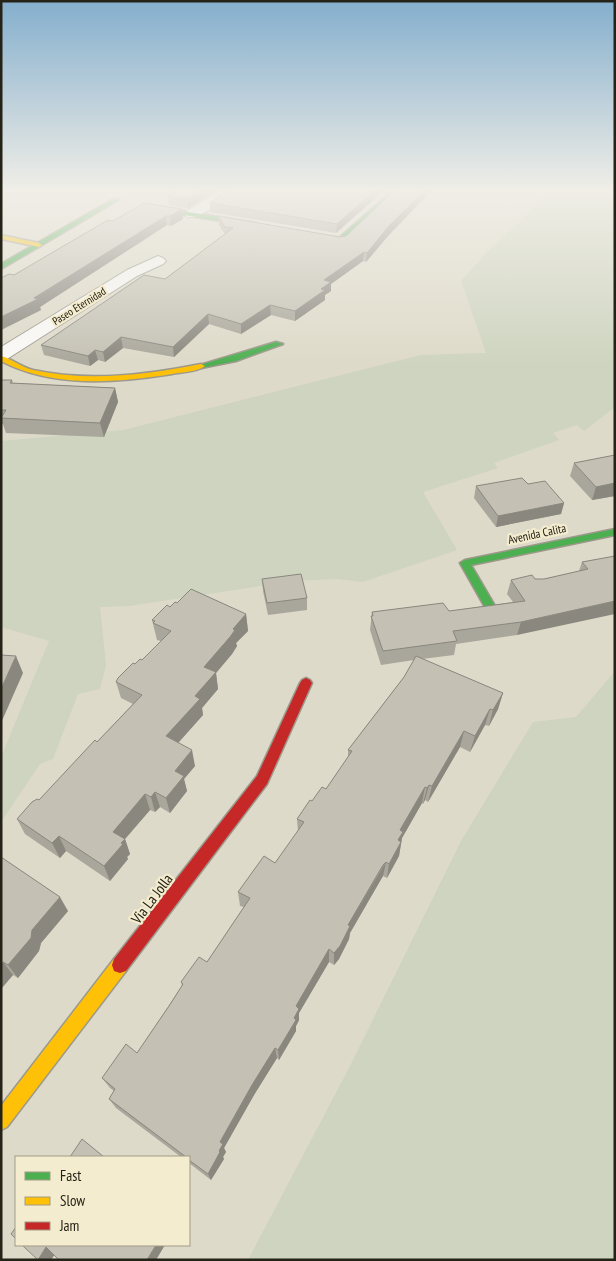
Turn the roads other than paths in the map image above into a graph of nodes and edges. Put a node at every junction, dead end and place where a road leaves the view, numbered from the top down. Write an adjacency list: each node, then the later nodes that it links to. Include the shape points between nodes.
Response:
1 (34, 248): 3 (street)
2 (158, 261): 5 (street, Paseo Eternidad, via 132,273)
3 (1, 267)
4 (279, 344): 5 (street, via 233,359 164,374 98,379 31,372)
5 (1, 357)
6 (615, 532): 7 (street, Avenida Calita, via 465,563)
7 (490, 606)
8 (306, 683): 9 (street, Via La Jolla, via 262,780)
9 (1, 1121)

